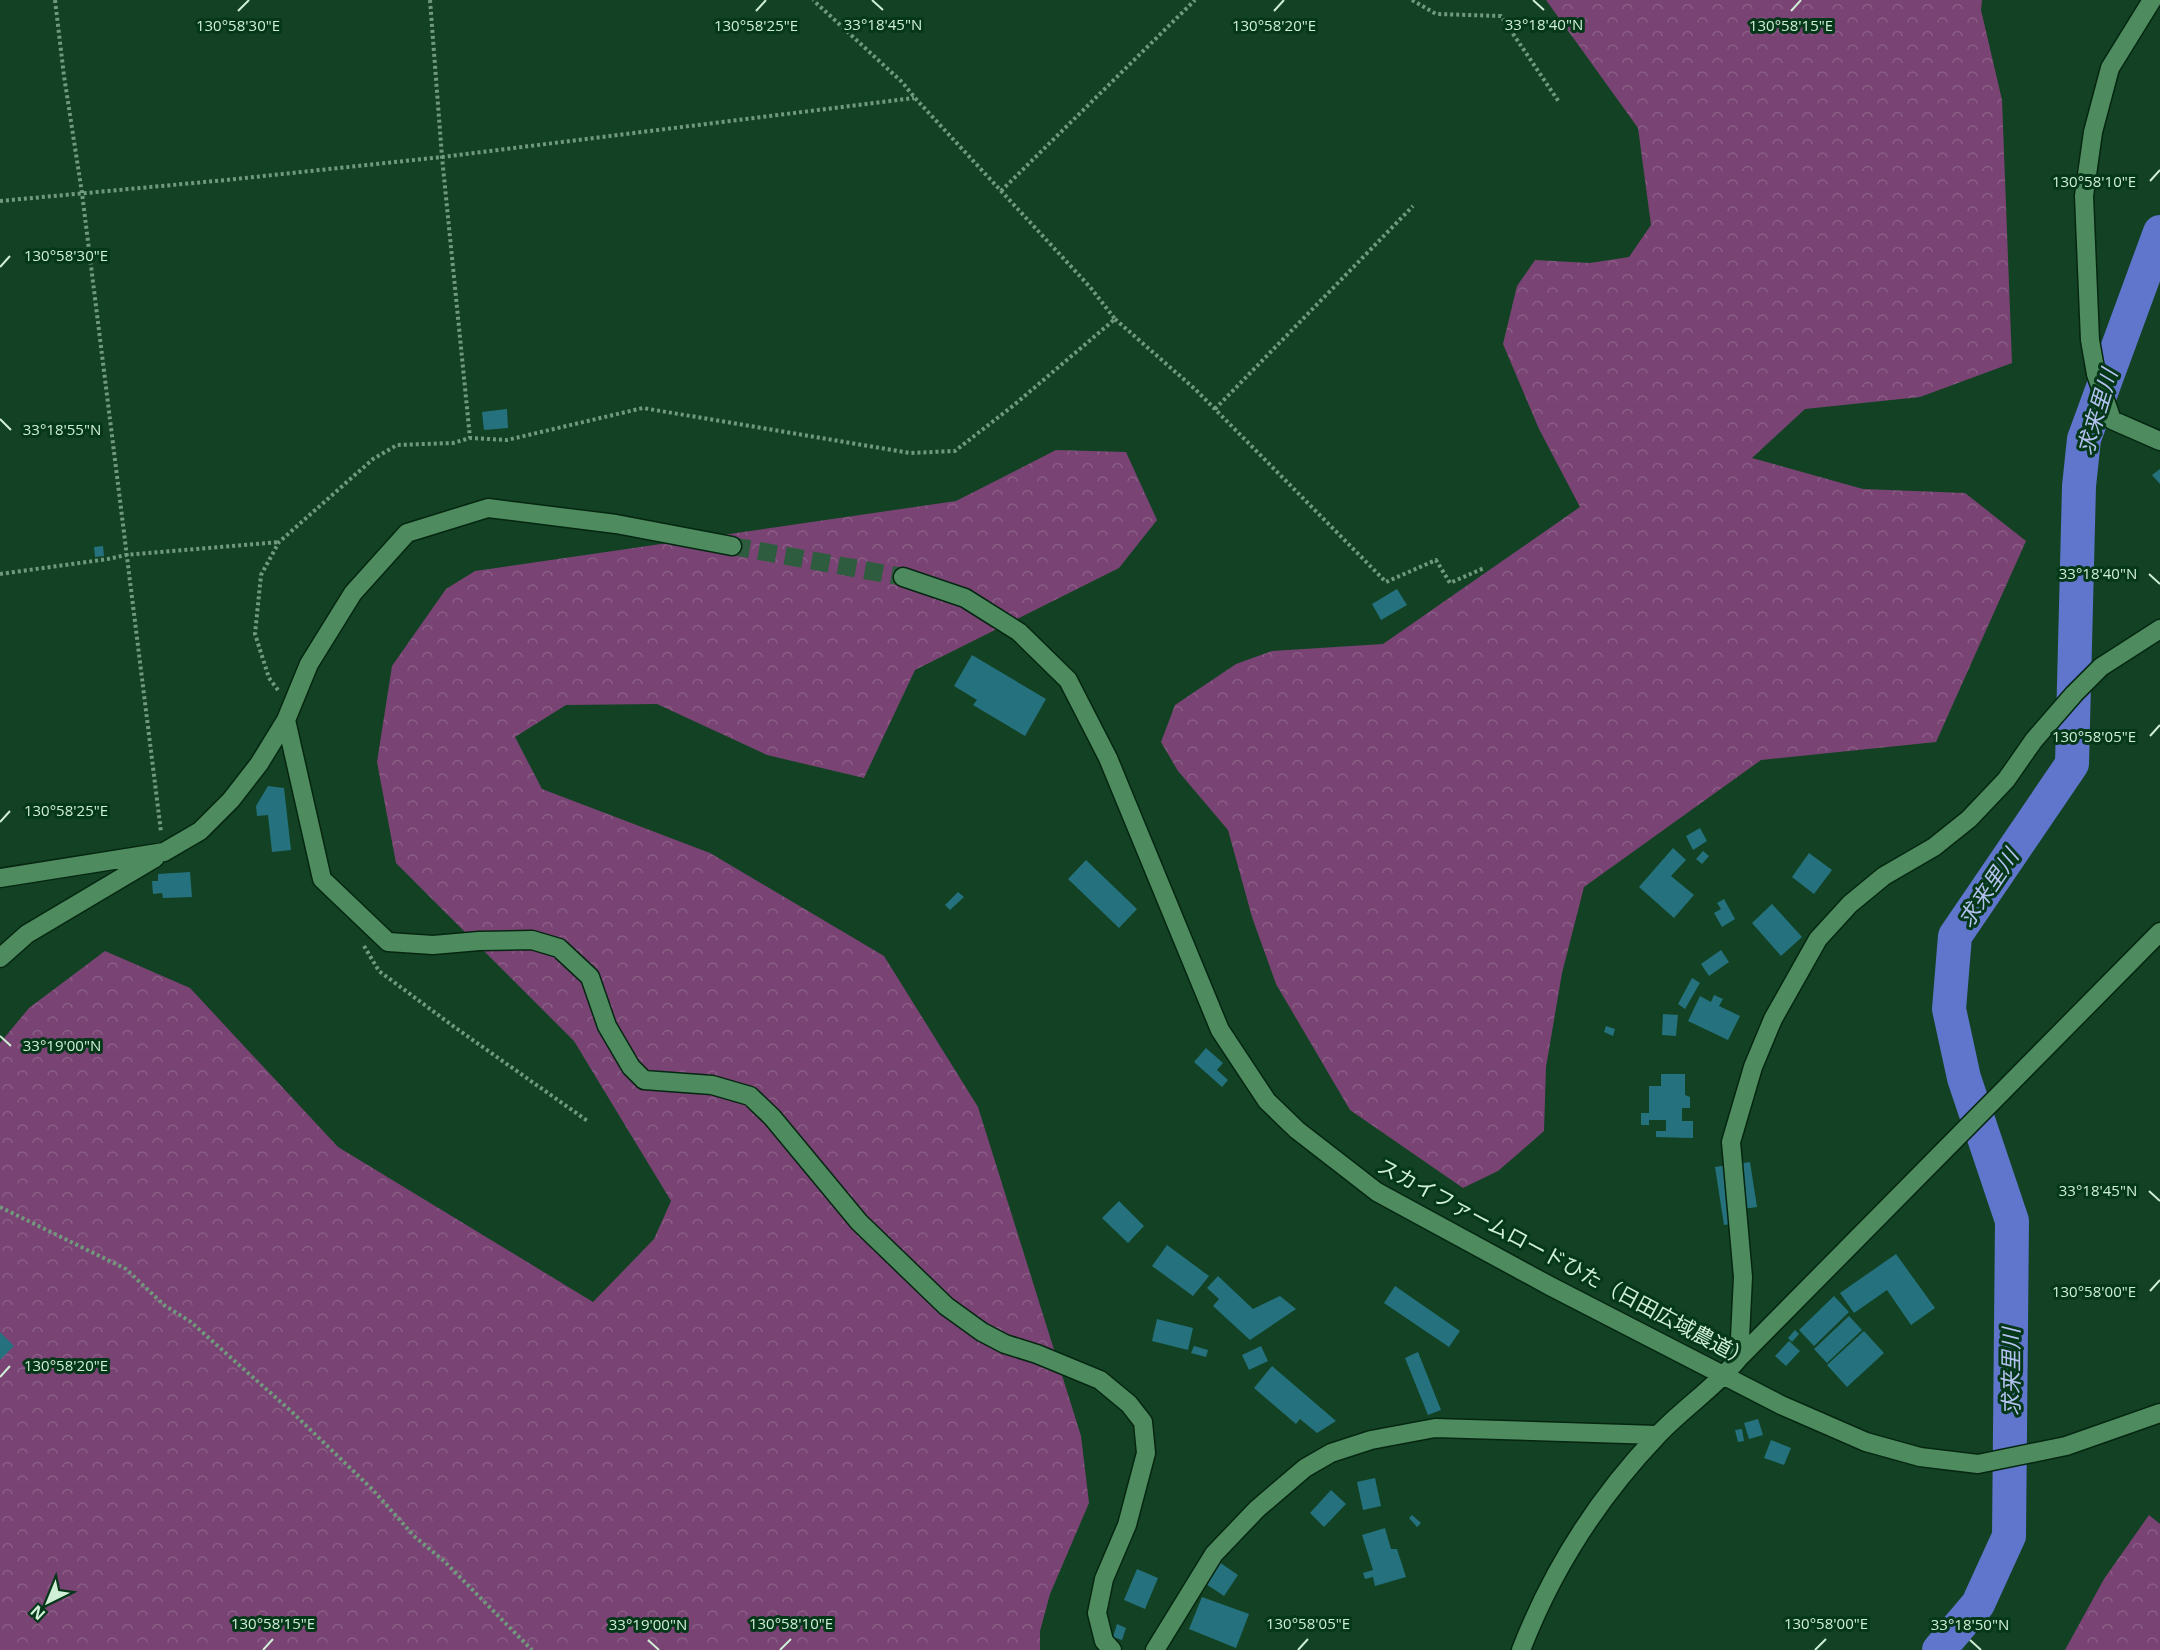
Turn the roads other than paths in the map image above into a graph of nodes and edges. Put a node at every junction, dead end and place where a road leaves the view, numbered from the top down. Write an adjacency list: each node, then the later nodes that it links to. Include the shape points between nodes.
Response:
1 (2152, 0): 2 (street, via 2110,68 2093,132 2084,196 2090,340 2096,374 2112,420)
2 (2160, 441)
3 (732, 546): 6 (street, via 616,524 488,508 407,533 353,593 309,664)
4 (903, 577): 12 (street, スカイファームロードひた（日田広域農道）, via 964,598 1010,626 1068,680 1108,758 1220,1030 1267,1101 1297,1130 1377,1192)
5 (2160, 629): 11 (street, via 2101,667 2040,732 2006,780 1969,819 1934,847 1884,876 1850,904 1818,939 1769,1028 1753,1066 1731,1142 1743,1276)
6 (288, 713): 7 (street, via 259,764 231,800 200,831); 15 (street, via 322,879 388,942 433,945 532,940 560,948 590,977 608,1026 631,1068 644,1080 712,1085 750,1096 859,1222 946,1306 1005,1344 1100,1380 1129,1404 1143,1422 1146,1453 1127,1525 1104,1579 1098,1612 1104,1641)
7 (164, 852): 8 (street); 10 (street, via 27,934)
8 (0, 878)
9 (2160, 932): 11 (street)
10 (0, 958)
11 (1739, 1358): 12 (street)
12 (1724, 1377): 13 (street, スカイファームロードひた（日田広域農道）, via 1866,1442 1920,1457 1978,1464 2066,1446); 14 (street, via 1700,1394)
13 (2160, 1413)
14 (1658, 1435): 16 (street, via 1435,1428 1371,1440 1331,1453 1305,1468 1257,1509 1214,1554); 17 (street, via 1617,1480 1584,1527 1556,1574)
15 (1112, 1650)
16 (1155, 1650)
17 (1521, 1650)

